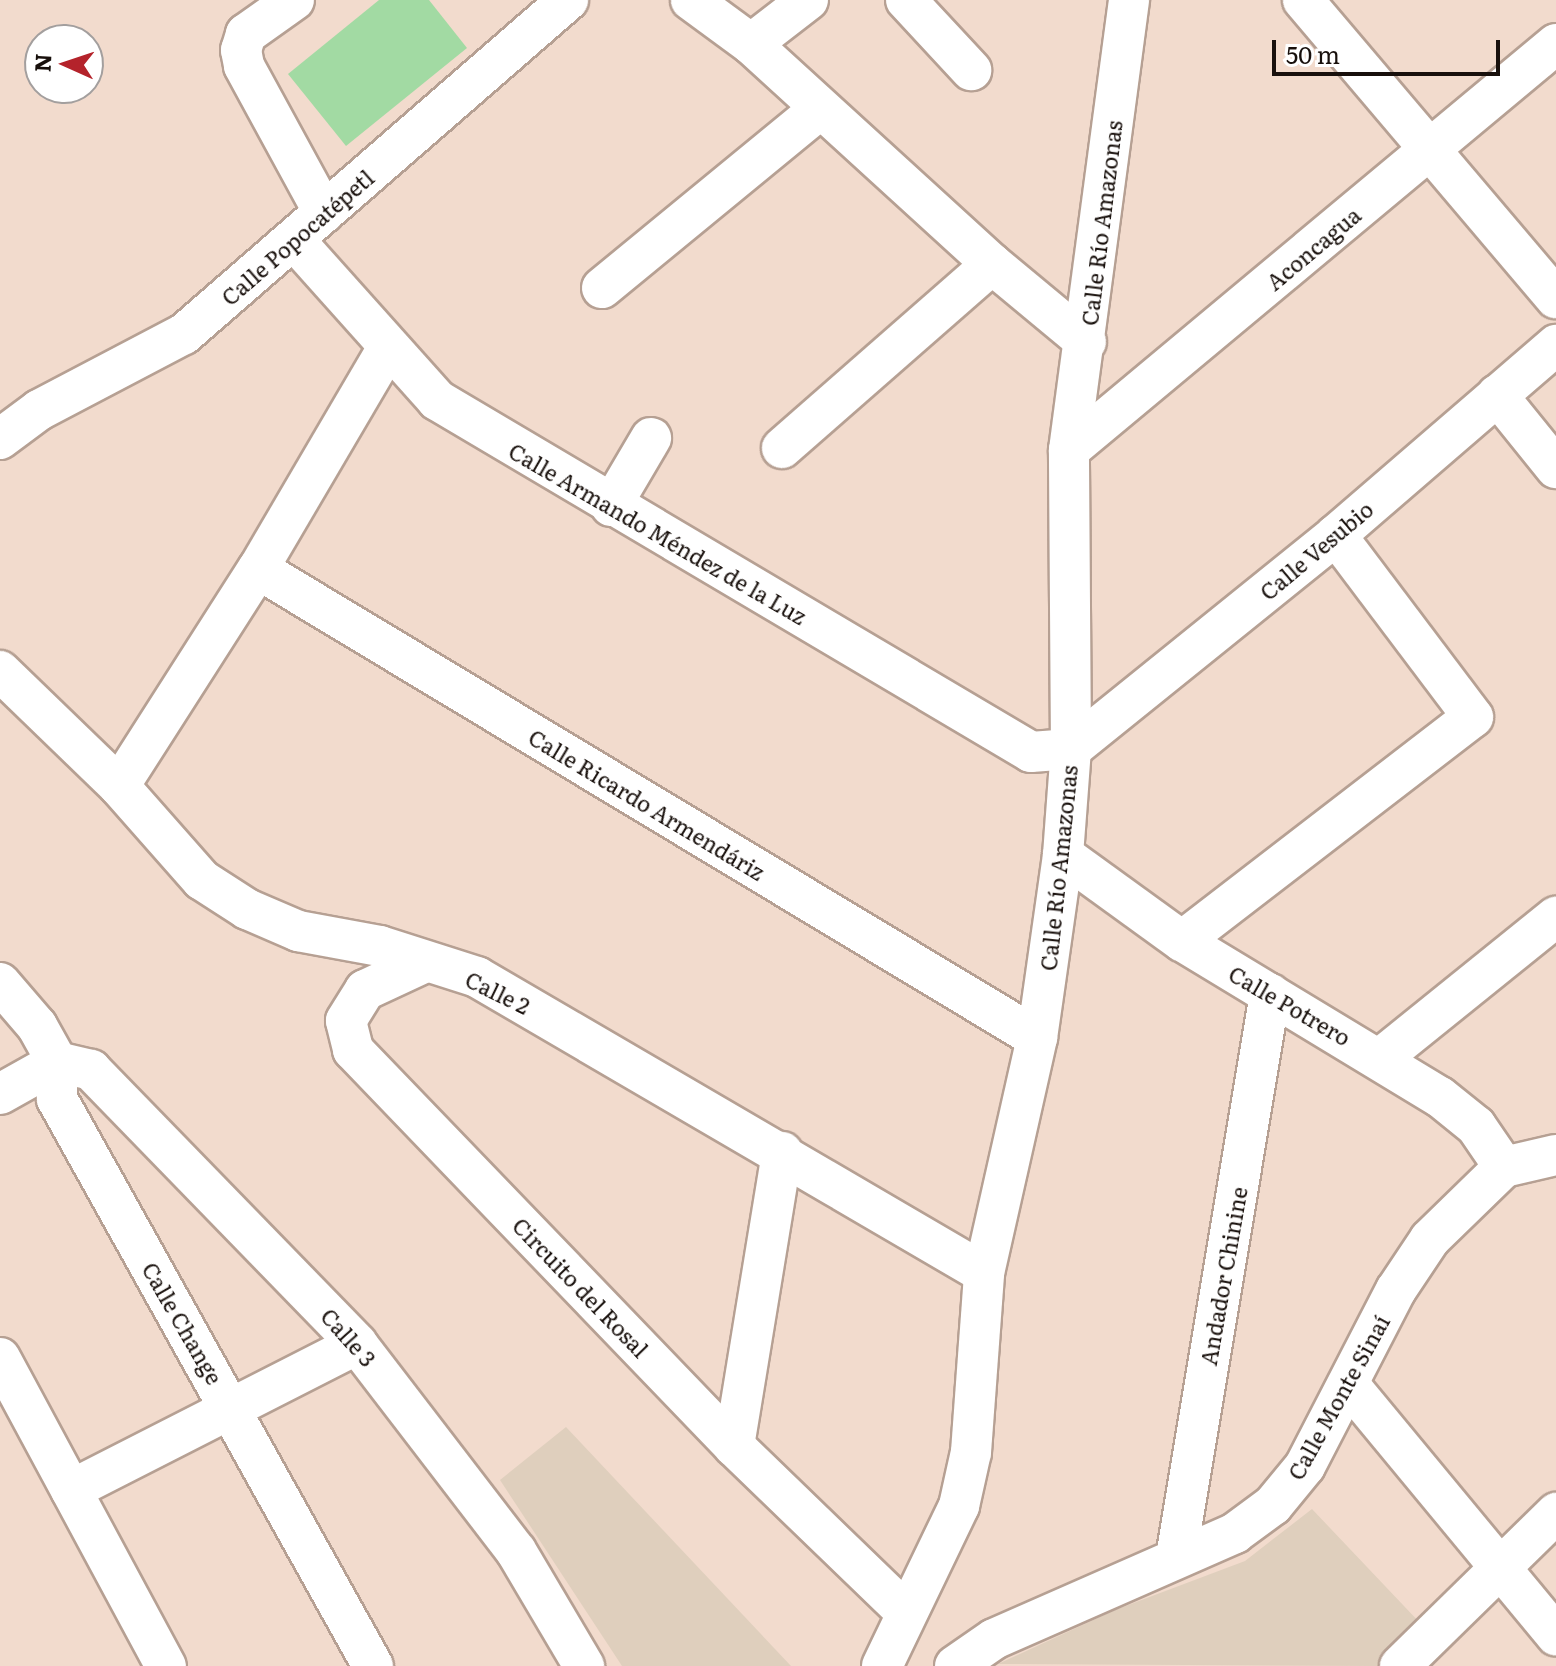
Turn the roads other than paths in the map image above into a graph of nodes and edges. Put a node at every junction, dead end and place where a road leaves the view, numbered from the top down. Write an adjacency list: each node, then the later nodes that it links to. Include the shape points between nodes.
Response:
1 (294, 0): 13 (street, via 246,34 241,50 244,66)
2 (568, 0): 13 (street, Calle Popocatépetl)
3 (691, 0): 8 (street)
4 (808, 0): 8 (street)
5 (906, 0): 10 (street)
6 (1129, 0): 18 (street, Calle Río Amazonas)
7 (1303, 0): 12 (street)
8 (751, 44): 11 (street)
9 (1556, 44): 12 (street, Aconcagua)
10 (971, 70)
11 (820, 109): 15 (street); 16 (street)
12 (1429, 152): 17 (street); 25 (street, Aconcagua)
13 (324, 213): 14 (street, Calle Popocatépetl)
14 (295, 241): 20 (street, Calle Armando Méndez de la Luz); 23 (street, Calle Popocatépetl, via 184,334 39,410)
15 (992, 264): 18 (street); 24 (street)
16 (602, 288)
17 (1556, 298)
18 (1086, 342): 25 (street, Calle Río Amazonas)
19 (1556, 345): 21 (street, Calle Vesubio)
20 (388, 347): 27 (street, Calle Armando Méndez de la Luz, via 437,400); 29 (street)
21 (1497, 395): 26 (street); 28 (street, Calle Vesubio)
22 (651, 438): 27 (street)
23 (0, 439)
24 (782, 448)
25 (1069, 450): 31 (street, Calle Río Amazonas)
26 (1556, 468)
27 (611, 506): 31 (street, Calle Armando Méndez de la Luz, via 1031,752)
28 (1336, 535): 31 (street, Calle Vesubio); 35 (street, via 1473,717)
29 (258, 569): 32 (street); 39 (street, Calle Ricardo Armendáriz)
30 (0, 671): 32 (street, Calle 2)
31 (1071, 749): 33 (street, Calle Río Amazonas)
32 (119, 786): 36 (street, Calle 2, via 202,880 247,909 298,931 380,946)
33 (1063, 855): 35 (street, Calle Potrero); 39 (street, Calle Río Amazonas)
34 (1556, 917): 40 (street)
35 (1182, 941): 38 (street, Calle Potrero)
36 (423, 963): 43 (street, Calle 2, via 477,977); 51 (street, Circuito del Rosal, via 365,990 346,1021 353,1050)
37 (0, 983): 41 (street, Calle Change, via 37,1026)
38 (1270, 994): 40 (street, Calle Potrero); 54 (street, Andador Chinine)
39 (1037, 1038): 46 (street, Calle Río Amazonas)
40 (1381, 1058): 45 (street, Calle Potrero, via 1476,1126)
41 (57, 1062): 42 (street); 47 (street, Calle 3, via 91,1070); 50 (street, Calle Change, via 57,1099)
42 (0, 1094)
43 (782, 1152): 46 (street, Calle 2); 51 (street)
44 (1556, 1155): 45 (street)
45 (1504, 1167): 49 (street, Calle Monte Sinaí, via 1430,1239 1396,1290)
46 (984, 1273): 56 (street, Calle Río Amazonas, via 971,1452 959,1506)
47 (357, 1344): 50 (street); 60 (street, Calle 3, via 516,1551)
48 (0, 1358): 52 (street)
49 (1349, 1385): 54 (street, Calle Monte Sinaí, via 1305,1466 1273,1505 1235,1533); 55 (street)
50 (230, 1405): 52 (street); 59 (street, Calle Change)
51 (734, 1446): 56 (street, Circuito del Rosal)
52 (71, 1490): 58 (street)
53 (1556, 1513): 55 (street)
54 (1176, 1558): 62 (street, Calle Monte Sinaí, via 994,1639)
55 (1503, 1566): 57 (street); 63 (street)
56 (906, 1612): 61 (street, Calle Río Amazonas)
57 (1556, 1635)
58 (166, 1666)
59 (373, 1666)
60 (584, 1666)
61 (882, 1666)
62 (955, 1666)
63 (1400, 1666)

